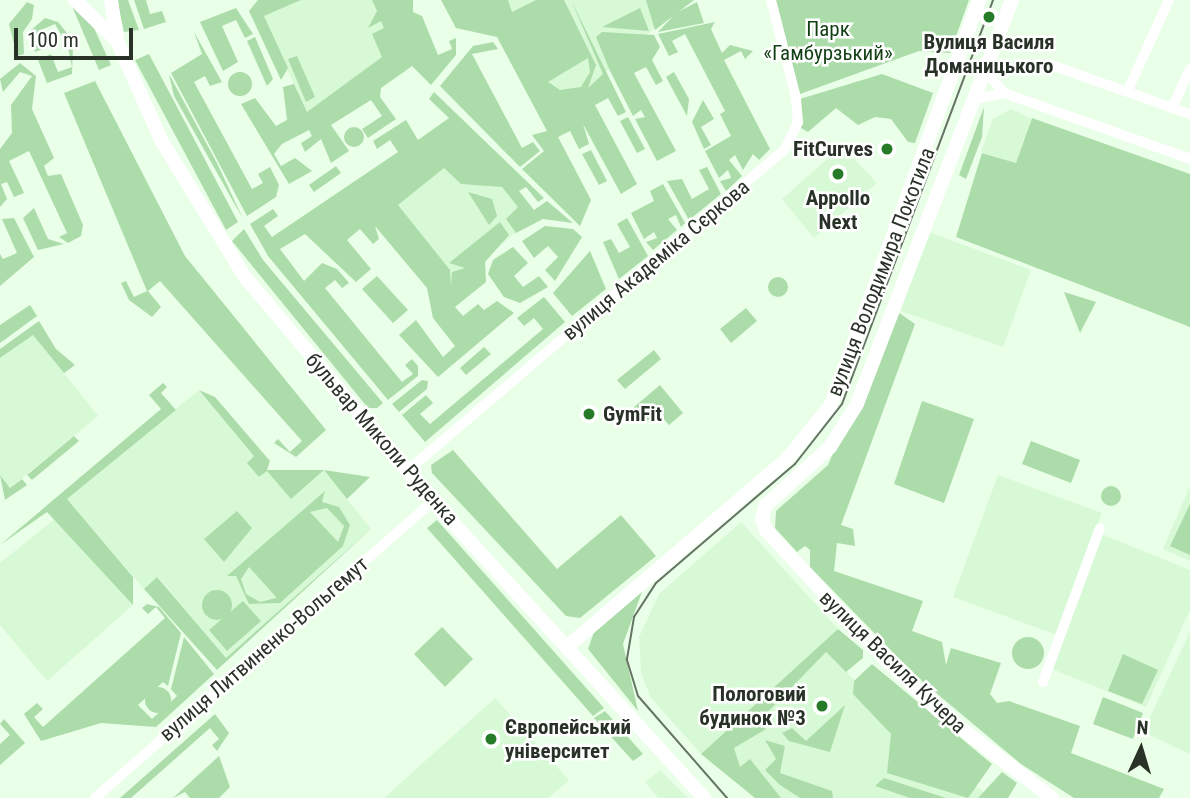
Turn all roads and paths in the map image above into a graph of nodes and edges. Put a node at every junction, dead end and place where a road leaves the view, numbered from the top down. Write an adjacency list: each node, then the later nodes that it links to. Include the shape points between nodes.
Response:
1 (75, 0): 7 (street, бульвар Миколи Руденка)
2 (111, 0): 7 (street, бульвар Миколи Руденка)
3 (771, 0): 17 (street, вулиця Академіка Сєркова, via 796,98 798,122 785,149)
4 (979, 0): 21 (street, вулиця Володимира Покотила, via 831,405 787,459)
5 (1012, 0): 10 (street, вулиця Володимира Покотила)
6 (1169, 0): 11 (street)
7 (117, 41): 17 (street, бульвар Миколи Руденка, via 161,140 219,240)
8 (1048, 64): 11 (street)
9 (1190, 69): 14 (street)
10 (987, 72): 12 (street); 13 (street, вулиця Володимира Покотила)
11 (1127, 92): 14 (street)
12 (1004, 93): 13 (street); 16 (street)
13 (976, 99): 19 (street, вулиця Володимира Покотила, via 857,404 824,454)
14 (1172, 108): 15 (street)
15 (1190, 114)
16 (1190, 159)
17 (407, 471): 18 (street, бульвар Миколи Руденка)
18 (432, 500): 21 (street, бульвар Миколи Руденка); 23 (street, вулиця Литвиненко-Вольгемут)
19 (766, 505): 25 (street, вулиця Василя Кучера, via 765,530 876,651 940,712)
20 (1100, 528): 22 (street)
21 (568, 646): 24 (street, бульвар Миколи Руденка)
22 (1043, 682)
23 (95, 798)
24 (704, 798)
25 (1052, 798)

